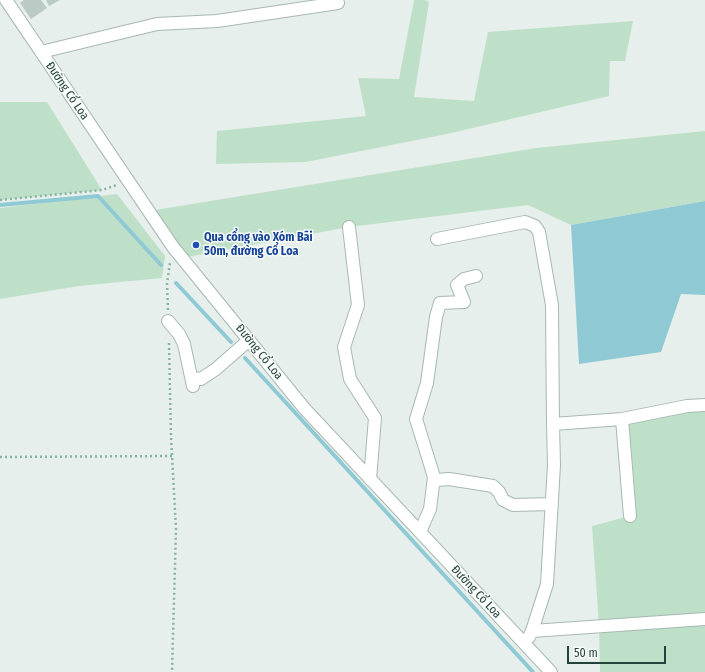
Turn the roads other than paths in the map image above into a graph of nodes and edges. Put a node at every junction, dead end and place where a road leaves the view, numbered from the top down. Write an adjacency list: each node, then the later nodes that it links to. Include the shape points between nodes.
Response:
1 (6, 0): 3 (street, Đường Cổ Loa)
2 (338, 4): 3 (street, via 217,21 157,24)
3 (41, 52): 8 (street, Đường Cổ Loa, via 173,247)
4 (349, 227): 13 (street, via 358,305 344,347 350,379 375,418)
5 (437, 239): 11 (street, via 525,222 540,232 552,305)
6 (476, 276): 12 (street, via 464,279 457,285 464,302 440,303 436,317 427,383 416,418)
7 (168, 321): 8 (street, via 184,344 193,382 216,369)
8 (249, 340): 13 (street, Đường Cổ Loa, via 304,408)
9 (705, 405): 10 (street, via 687,406)
10 (622, 419): 11 (street); 15 (street)
11 (553, 424): 14 (street)
12 (434, 477): 14 (street, via 437,480 449,479 493,486 503,500 513,505); 16 (street, via 430,509)
13 (370, 479): 16 (street, Đường Cổ Loa)
14 (552, 504): 18 (street, via 547,584)
15 (630, 516)
16 (420, 532): 19 (street, Đường Cổ Loa)
17 (705, 620): 18 (street)
18 (532, 631): 19 (street)
19 (526, 645): 20 (street, Đường Cổ Loa)
20 (551, 672)

